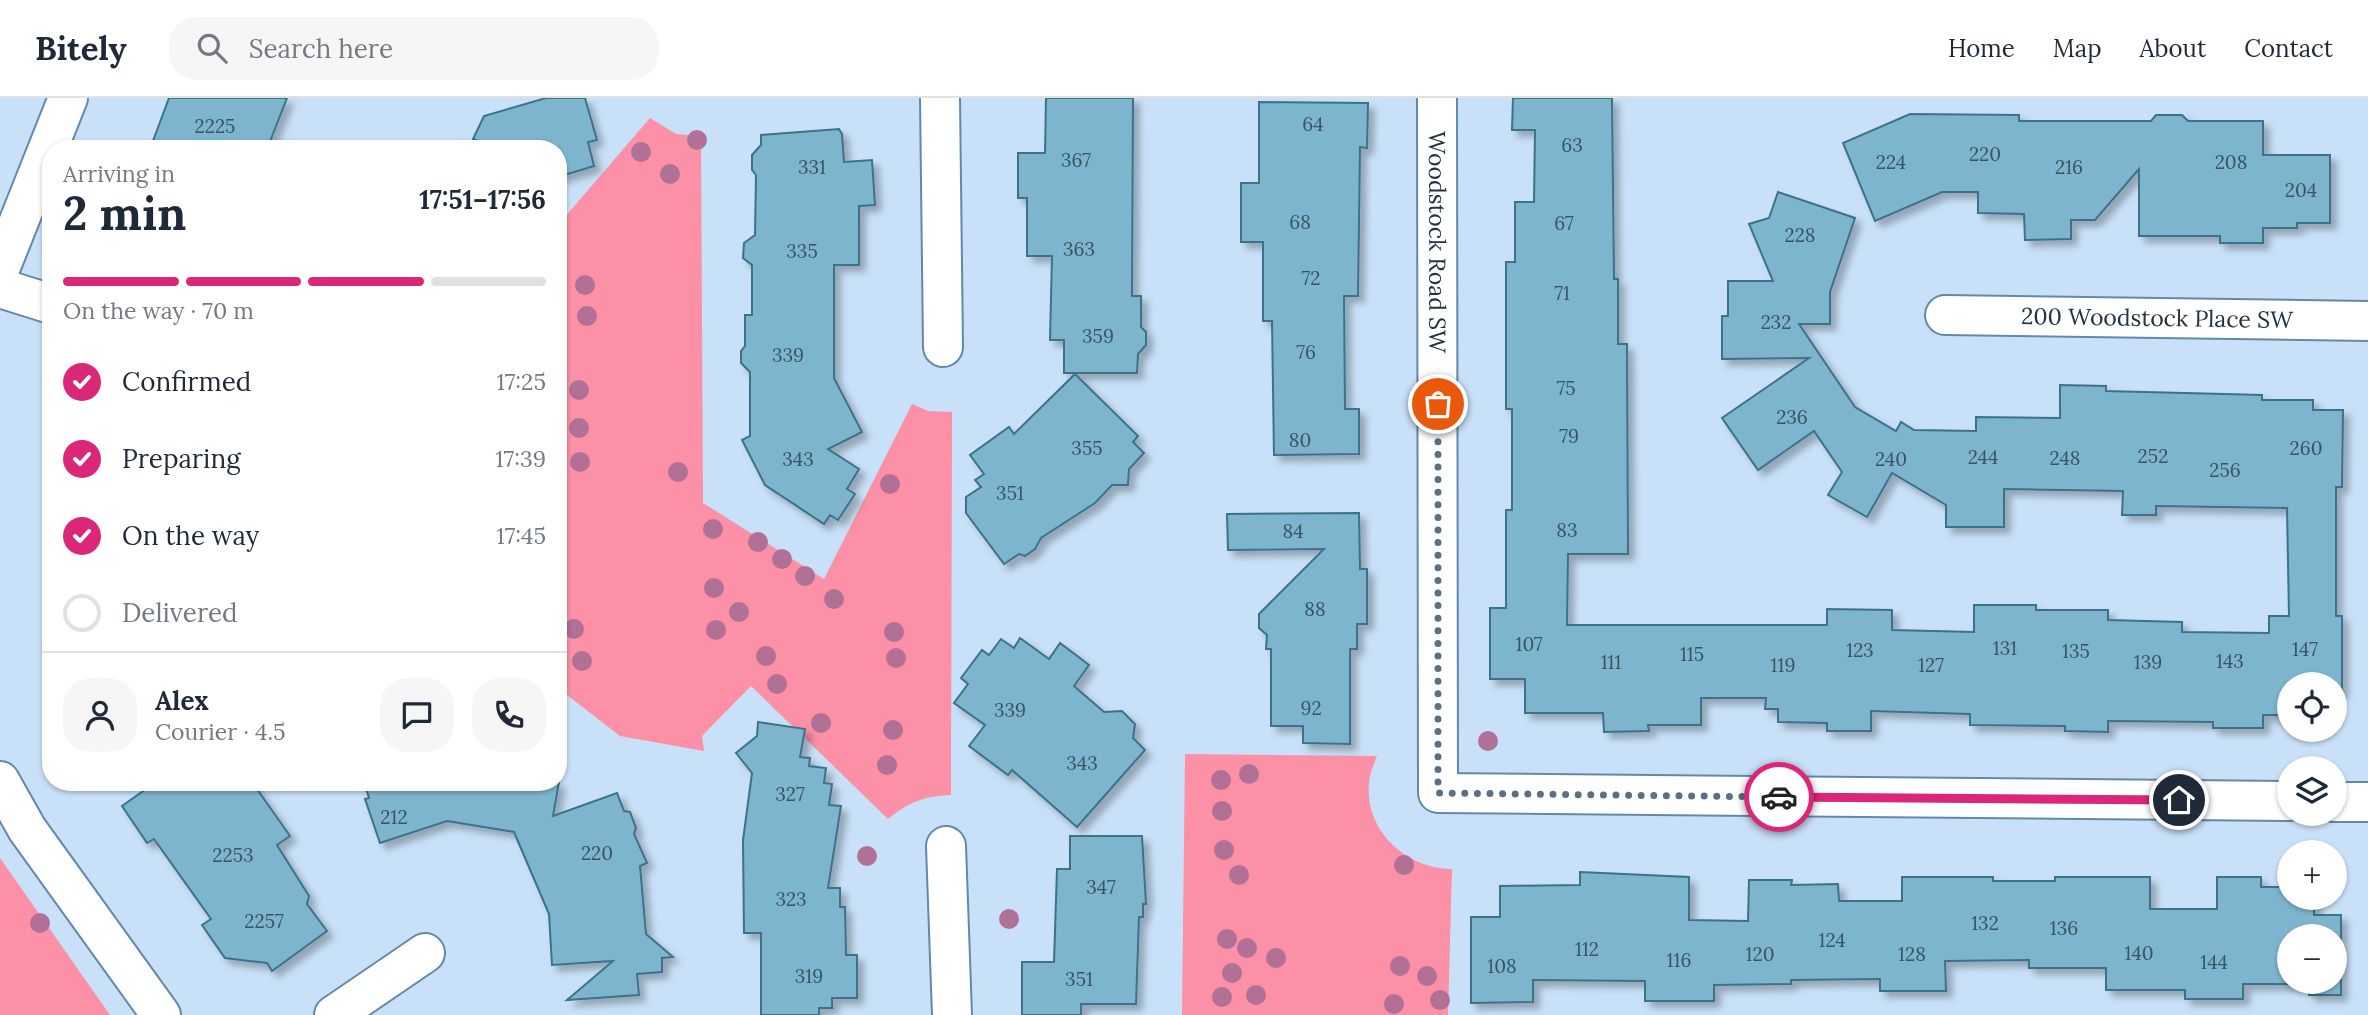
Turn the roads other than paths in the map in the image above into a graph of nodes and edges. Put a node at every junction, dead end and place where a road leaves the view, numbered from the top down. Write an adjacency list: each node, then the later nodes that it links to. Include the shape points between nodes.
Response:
1 (68, 98): 4 (street)
2 (940, 98): 11 (street)
3 (1437, 98): 13 (street, Woodstock Road SW, via 1438,793)
4 (51, 140)
5 (42, 163): 6 (street)
6 (0, 269)
7 (0, 288): 8 (street)
8 (42, 301)
9 (1945, 315): 10 (street, 200 Woodstock Place SW)
10 (2368, 321)
11 (943, 347)
12 (0, 781): 18 (street, via 27,829)
13 (2277, 801)
14 (2347, 802): 15 (street)
15 (2368, 802)
16 (946, 846): 20 (street)
17 (425, 953): 19 (street)
18 (161, 1015)
19 (334, 1015)
20 (952, 1015)

